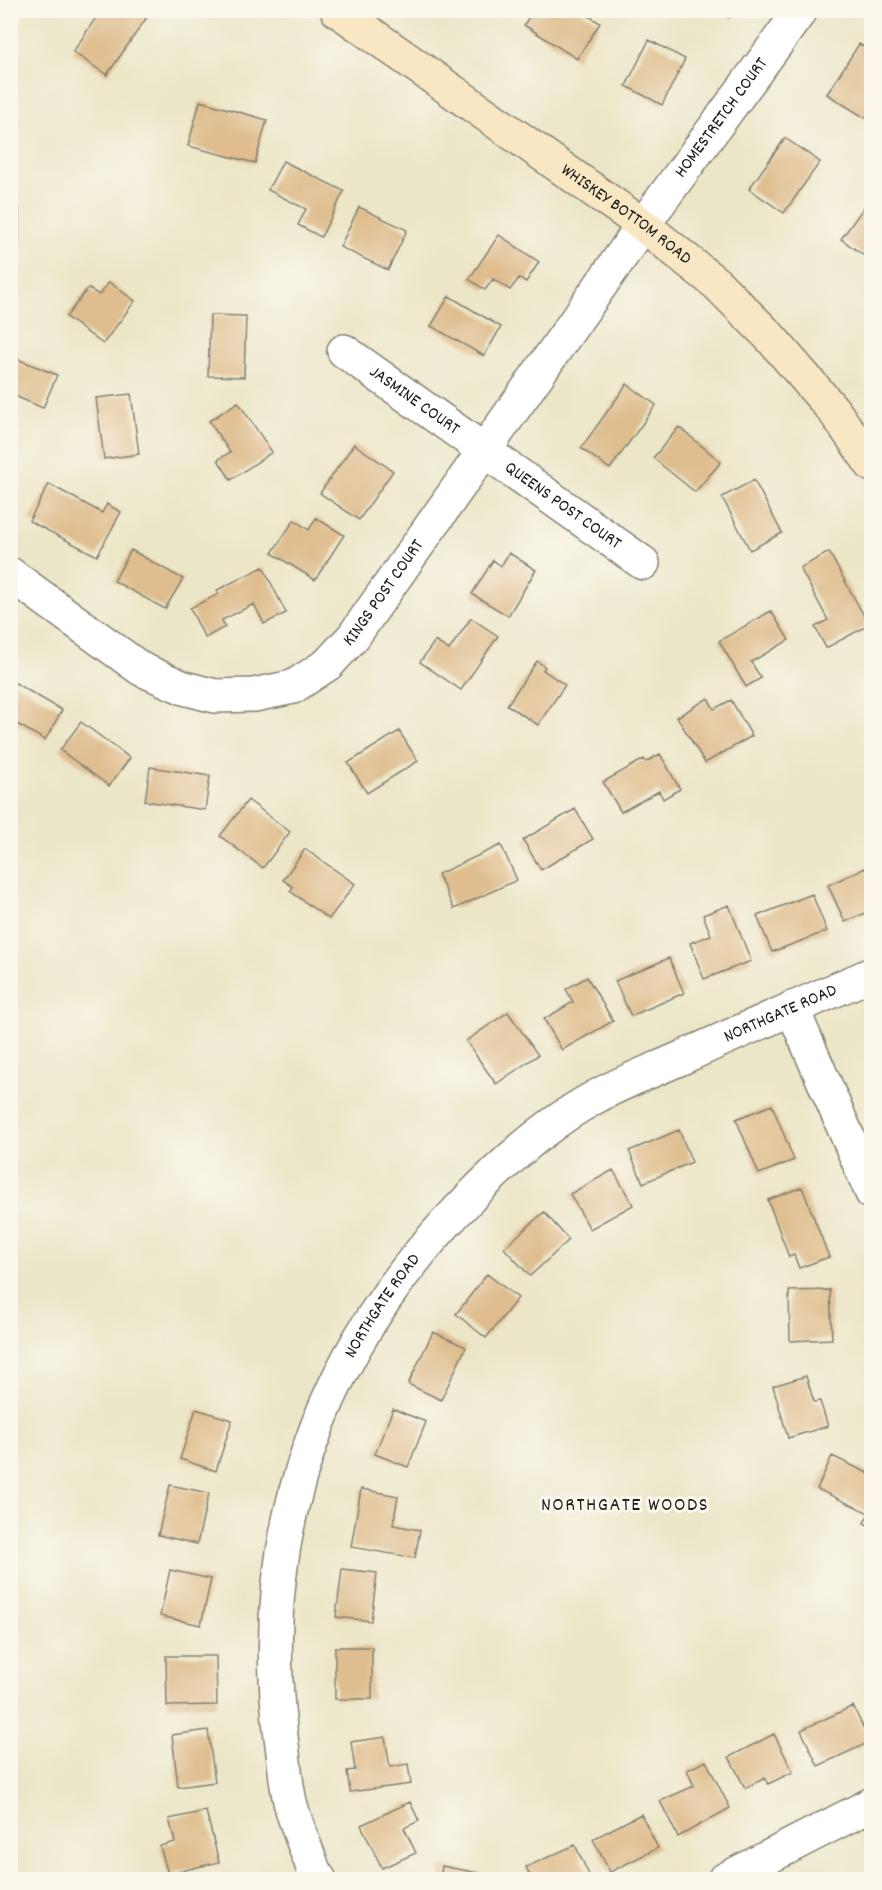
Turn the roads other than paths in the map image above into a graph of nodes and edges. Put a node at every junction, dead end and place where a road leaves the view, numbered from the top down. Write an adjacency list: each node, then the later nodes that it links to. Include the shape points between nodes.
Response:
1 (337, 10): 3 (street, WHISKEY BOTTOM ROAD)
2 (801, 10): 3 (street, HOMESTRETCH COURT)
3 (643, 225): 5 (street, KINGS POST COURT); 6 (street, WHISKEY BOTTOM ROAD, via 717,284 770,337 834,411)
4 (344, 351): 5 (street, JASMINE COURT)
5 (483, 451): 7 (street, QUEENS POST COURT); 8 (street, KINGS POST COURT, via 353,637 328,664 292,687 254,695 215,696 184,688 141,669)
6 (872, 465)
7 (643, 563)
8 (10, 574)
9 (872, 974): 10 (street, NORTHGATE ROAD)
10 (792, 1008): 11 (street); 13 (street, NORTHGATE ROAD, via 591,1099 532,1140 422,1246 375,1313 334,1384 304,1460 283,1544 276,1622 277,1702 289,1798)
11 (872, 1193)
12 (872, 1804): 14 (street)
13 (320, 1880)
14 (724, 1880)

